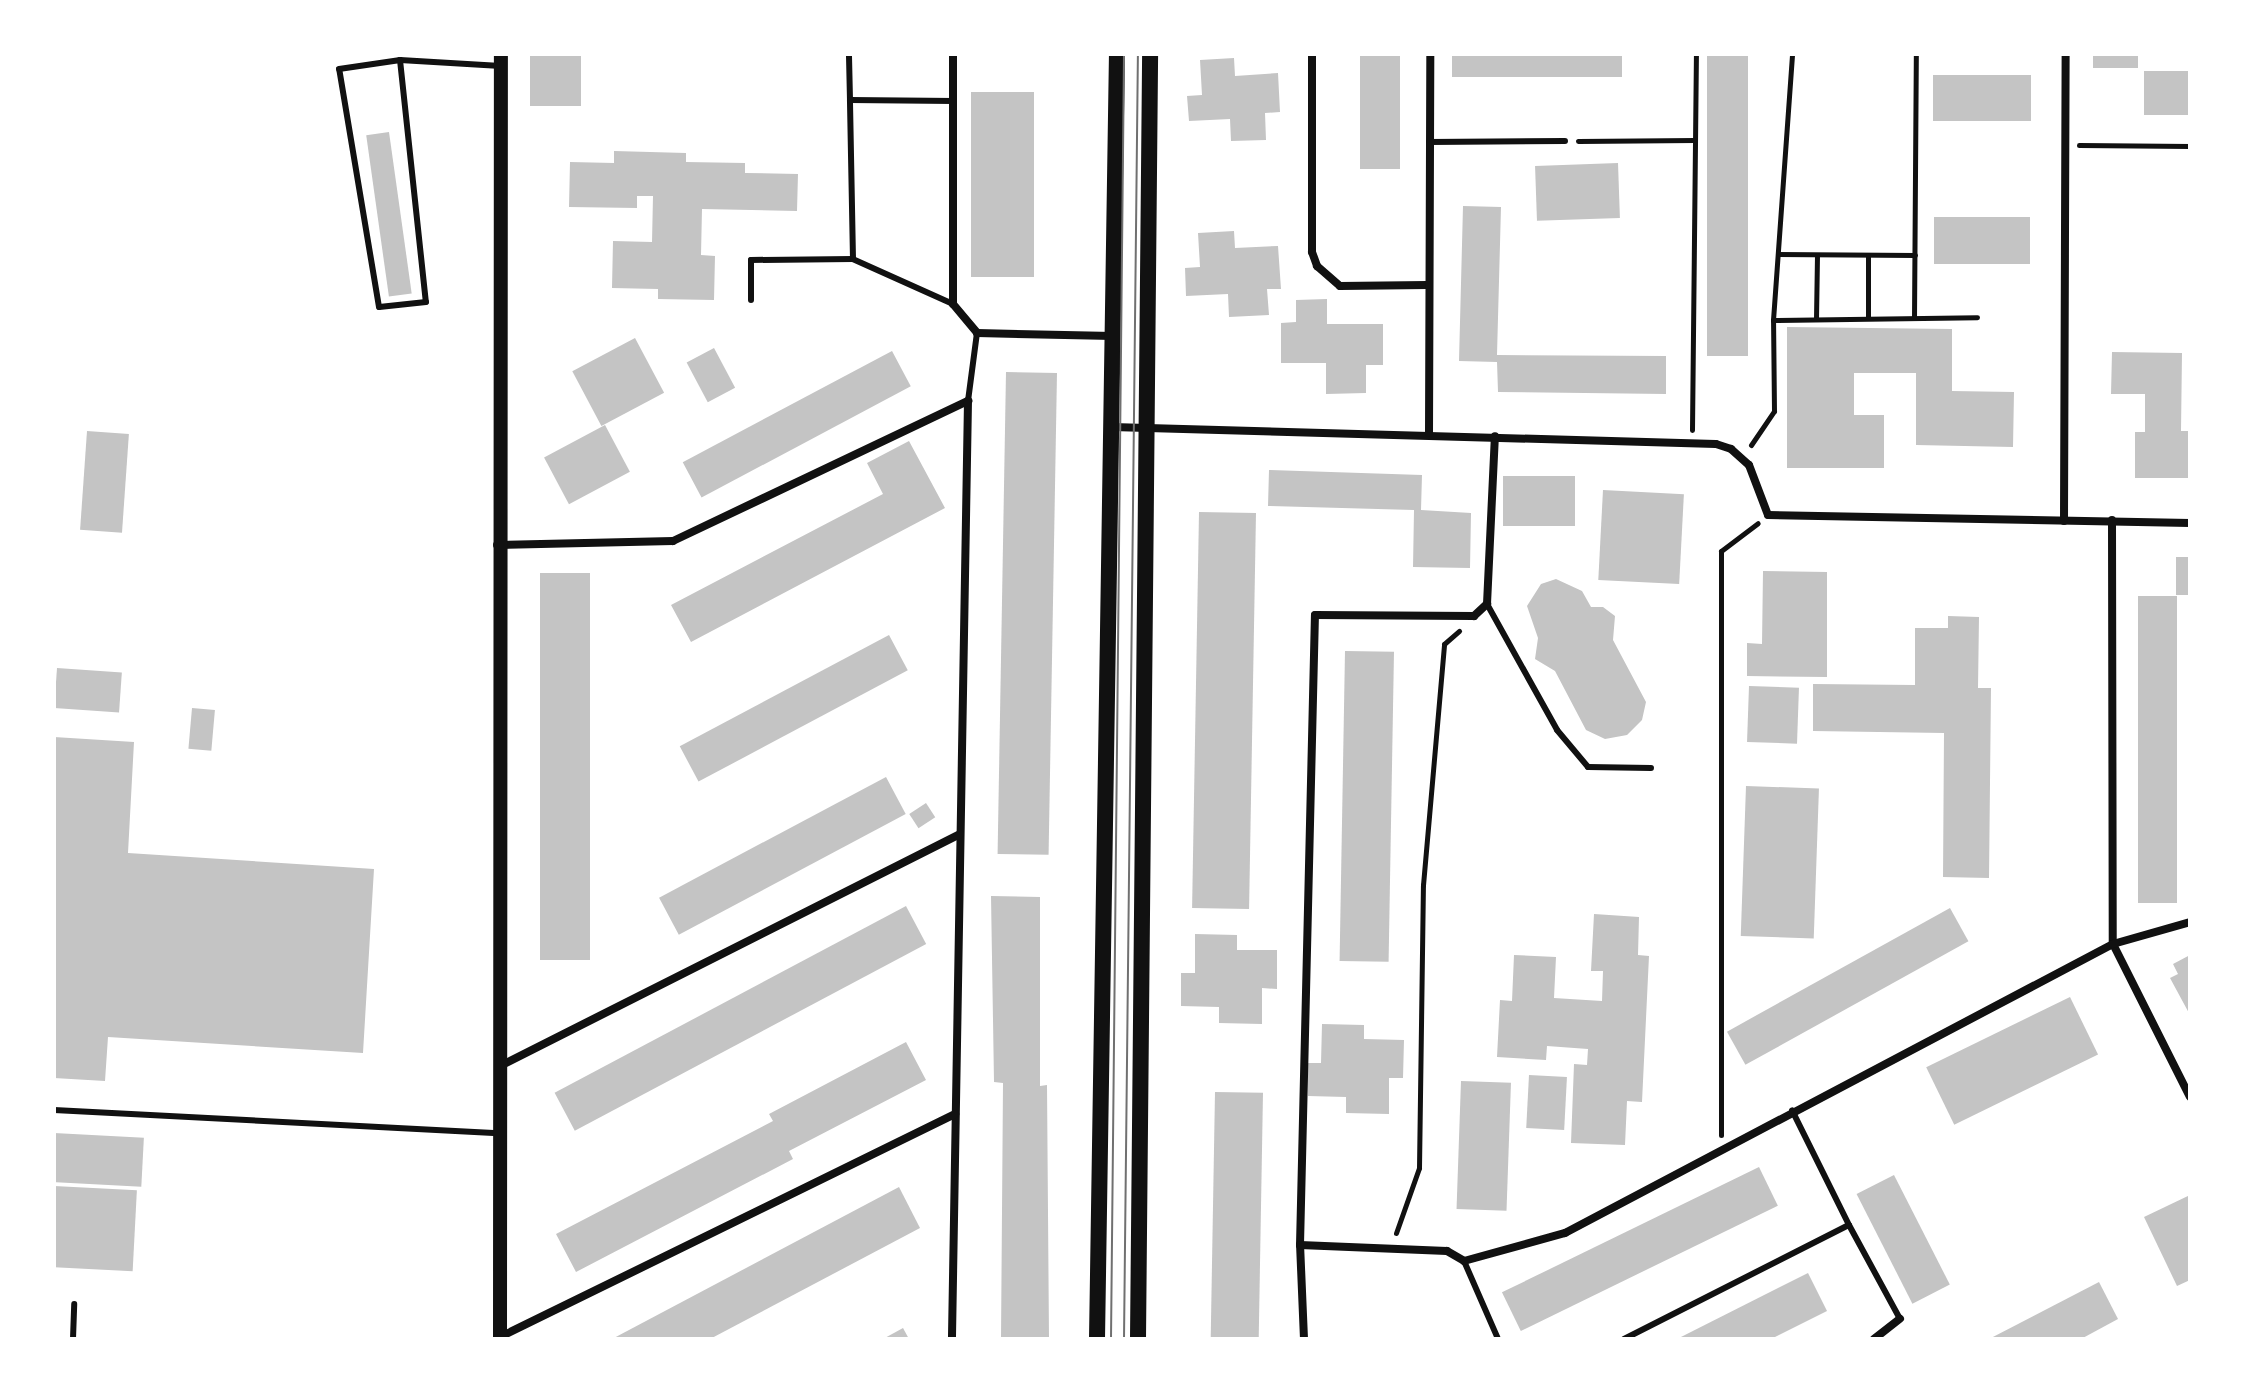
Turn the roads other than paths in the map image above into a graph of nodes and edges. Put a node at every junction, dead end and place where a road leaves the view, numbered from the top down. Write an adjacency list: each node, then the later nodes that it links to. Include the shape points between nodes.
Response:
1 (953, 54): 11 (street)
2 (1117, 54): 19 (main road)
3 (1150, 54): 22 (main road)
4 (1312, 54): 15 (street, via 1312,252 1317,266 1340,286)
5 (1430, 54): 13 (street)
6 (2066, 54): 26 (street)
7 (849, 56): 10 (lane)
8 (400, 60): 8 (lane, via 339,69 379,307 426,302); 9 (lane)
9 (501, 60): 28 (street)
10 (850, 100): 11 (lane); 14 (lane)
11 (954, 101): 17 (street)
12 (1565, 141): 13 (lane)
13 (1429, 142): 15 (street)
14 (853, 259): 16 (lane, via 751,260); 17 (lane)
15 (1427, 285): 23 (street)
16 (751, 300)
17 (953, 304): 18 (street)
18 (977, 333): 19 (street); 20 (lane)
19 (1113, 336): 21 (main road)
20 (968, 401): 28 (street, via 673,541); 31 (street)
21 (1112, 427): 22 (street); 48 (main road)
22 (1147, 428): 23 (street); 49 (main road)
23 (1429, 433): 24 (street)
24 (1495, 436): 26 (street, via 1716,444 1742,456 1768,515); 29 (street)
25 (2112, 520): 26 (street); 27 (street); 33 (street)
26 (2064, 521)
27 (2190, 523)
28 (497, 545): 34 (street)
29 (1487, 604): 30 (lane, via 1557,730 1588,767); 41 (street, via 1474,616 1315,615)
30 (1651, 768)
31 (960, 834): 34 (street); 38 (street)
32 (2190, 922): 33 (street)
33 (2113, 944): 35 (street); 37 (street)
34 (498, 1067): 39 (street)
35 (2190, 1097)
36 (54, 1110): 39 (lane)
37 (1792, 1110): 40 (lane); 42 (street, via 1565,1233)
38 (955, 1114): 45 (street); 47 (street)
39 (499, 1133): 45 (street)
40 (1849, 1225): 44 (lane); 52 (lane)
41 (1300, 1245): 42 (street, via 1447,1251); 50 (street)
42 (1464, 1261): 51 (lane)
43 (74, 1304): 46 (lane)
44 (1900, 1319): 53 (street)
45 (500, 1338)
46 (73, 1339)
47 (952, 1339)
48 (1097, 1339)
49 (1138, 1339)
50 (1304, 1339)
51 (1498, 1339)
52 (1624, 1339)
53 (1874, 1339)

